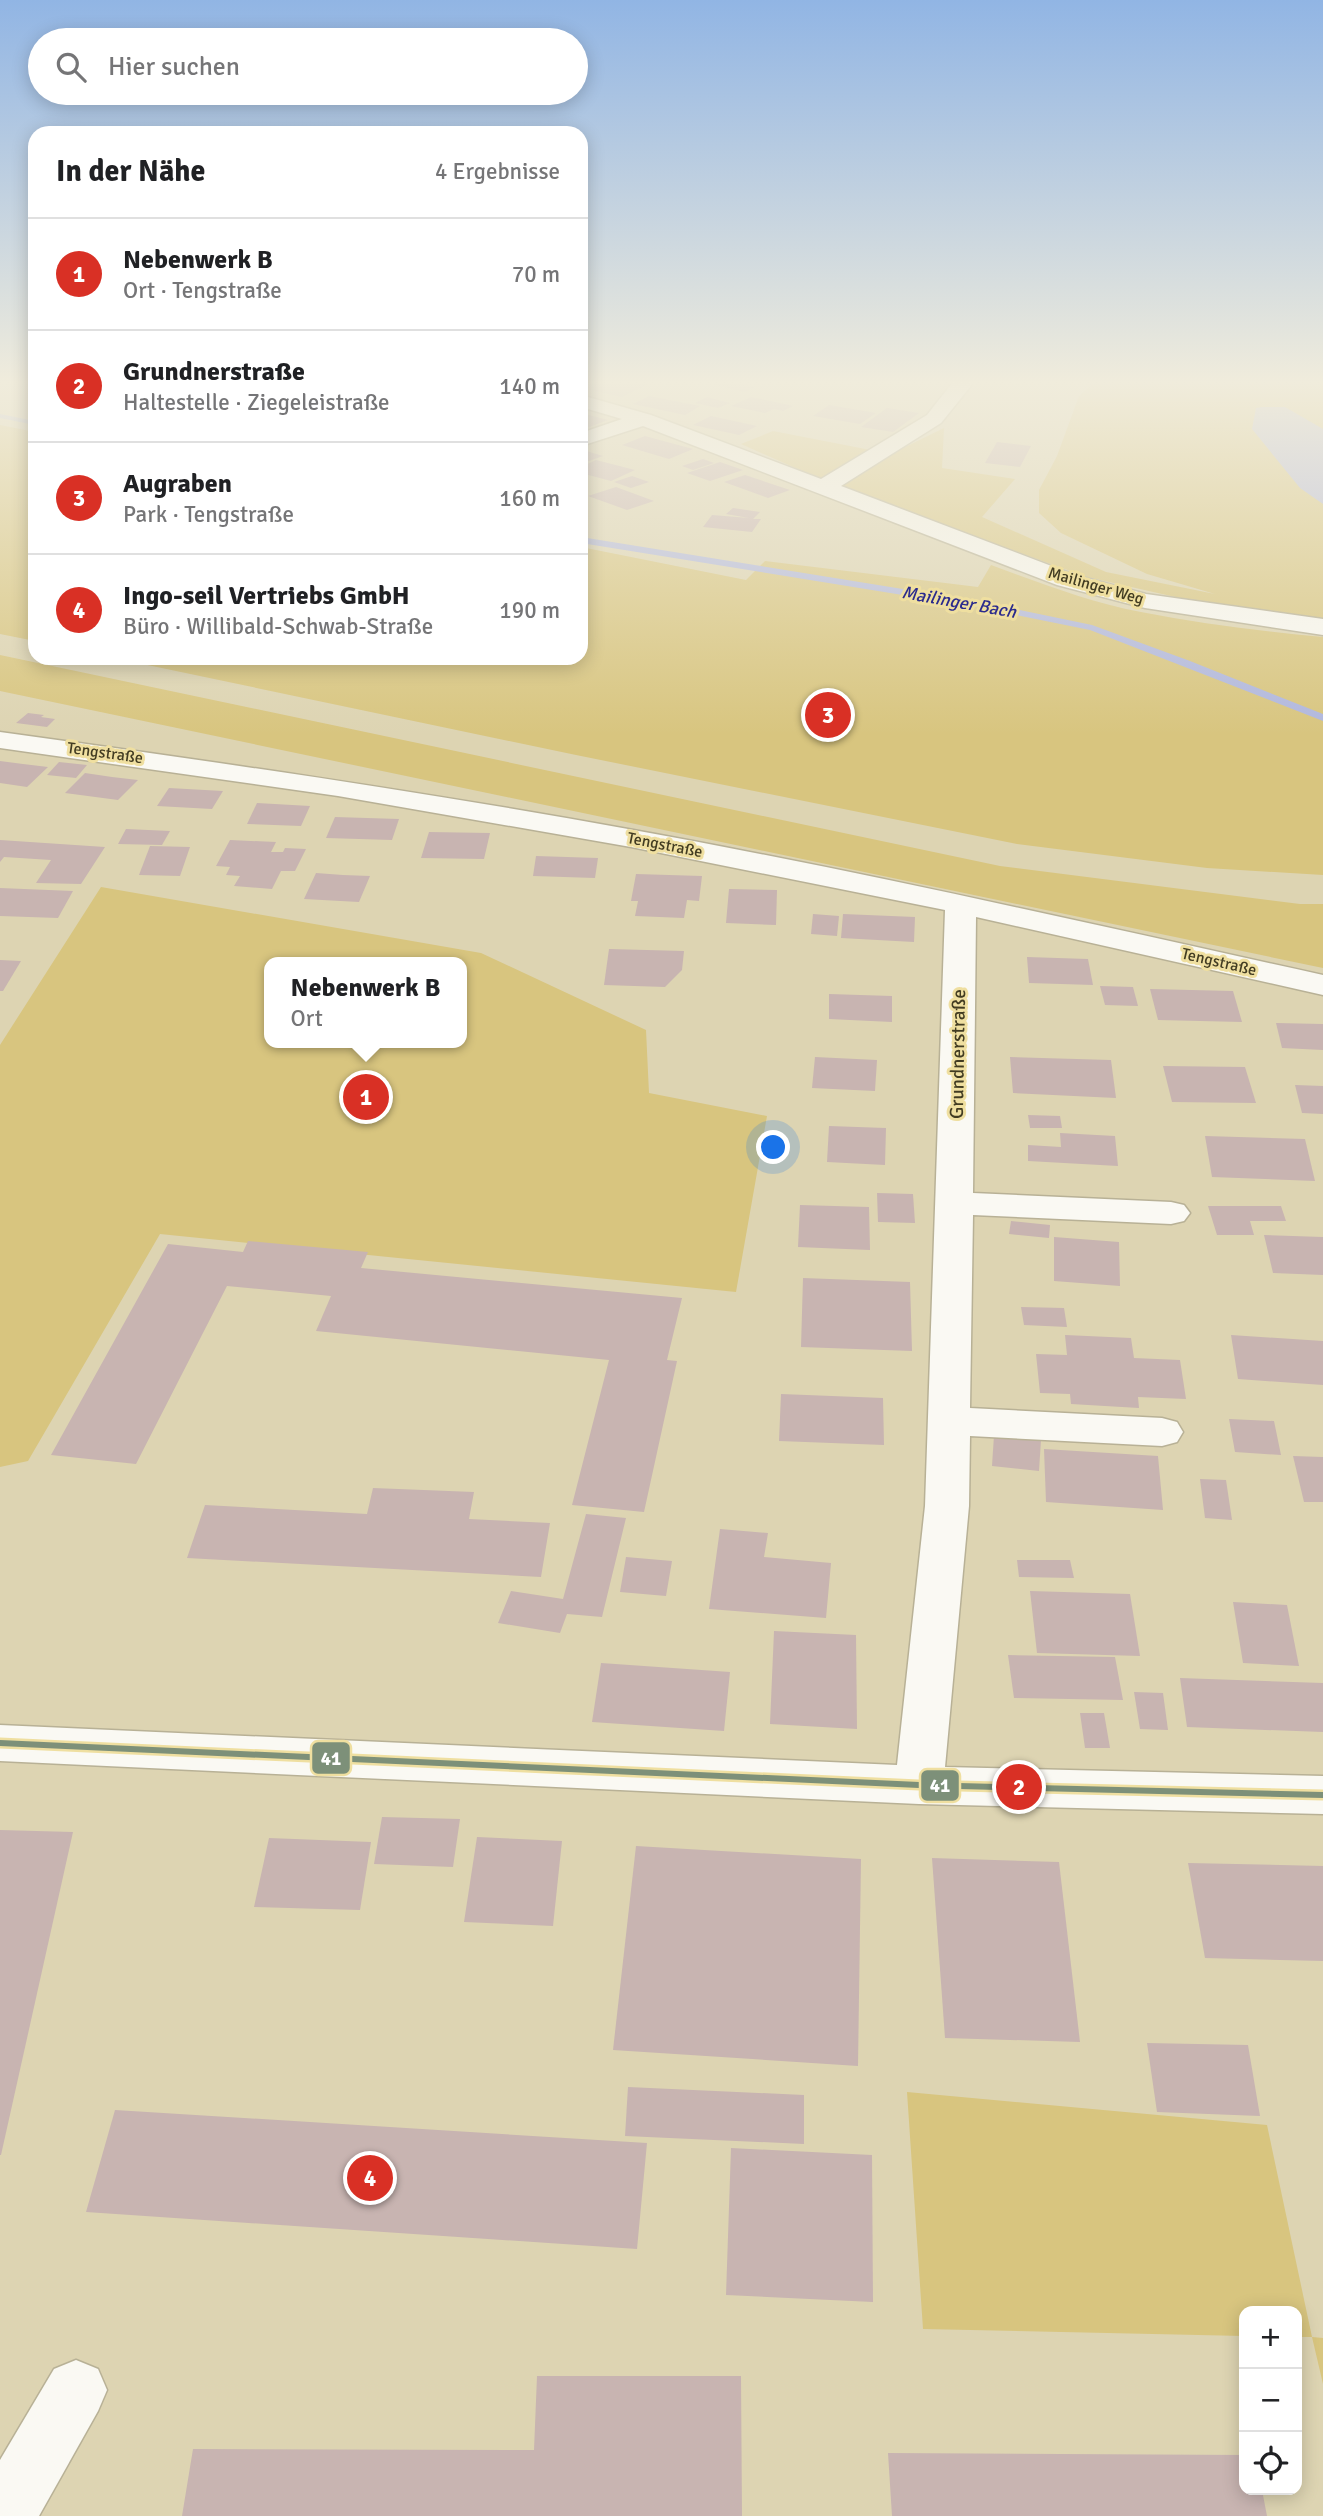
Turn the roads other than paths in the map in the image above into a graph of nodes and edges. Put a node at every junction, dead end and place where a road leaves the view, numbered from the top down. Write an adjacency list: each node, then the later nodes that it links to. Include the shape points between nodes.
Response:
1 (856, 499): 2 (street, Mailinger Weg, via 1066,580 1145,601)
2 (1323, 627)
3 (0, 740): 4 (street, Tengstraße, via 338,787 631,838)
4 (961, 904): 5 (street, Tengstraße); 6 (street, Grundnerstraße)
5 (1323, 985)
6 (954, 1203): 7 (street); 8 (street, Grundnerstraße)
7 (1171, 1213)
8 (949, 1421): 9 (street); 11 (street, Grundnerstraße, via 947,1506)
9 (1162, 1432)
10 (0, 1743): 11 (street)
11 (919, 1785): 12 (street)
12 (1323, 1795)
13 (76, 2390): 14 (street)
14 (3, 2516)

